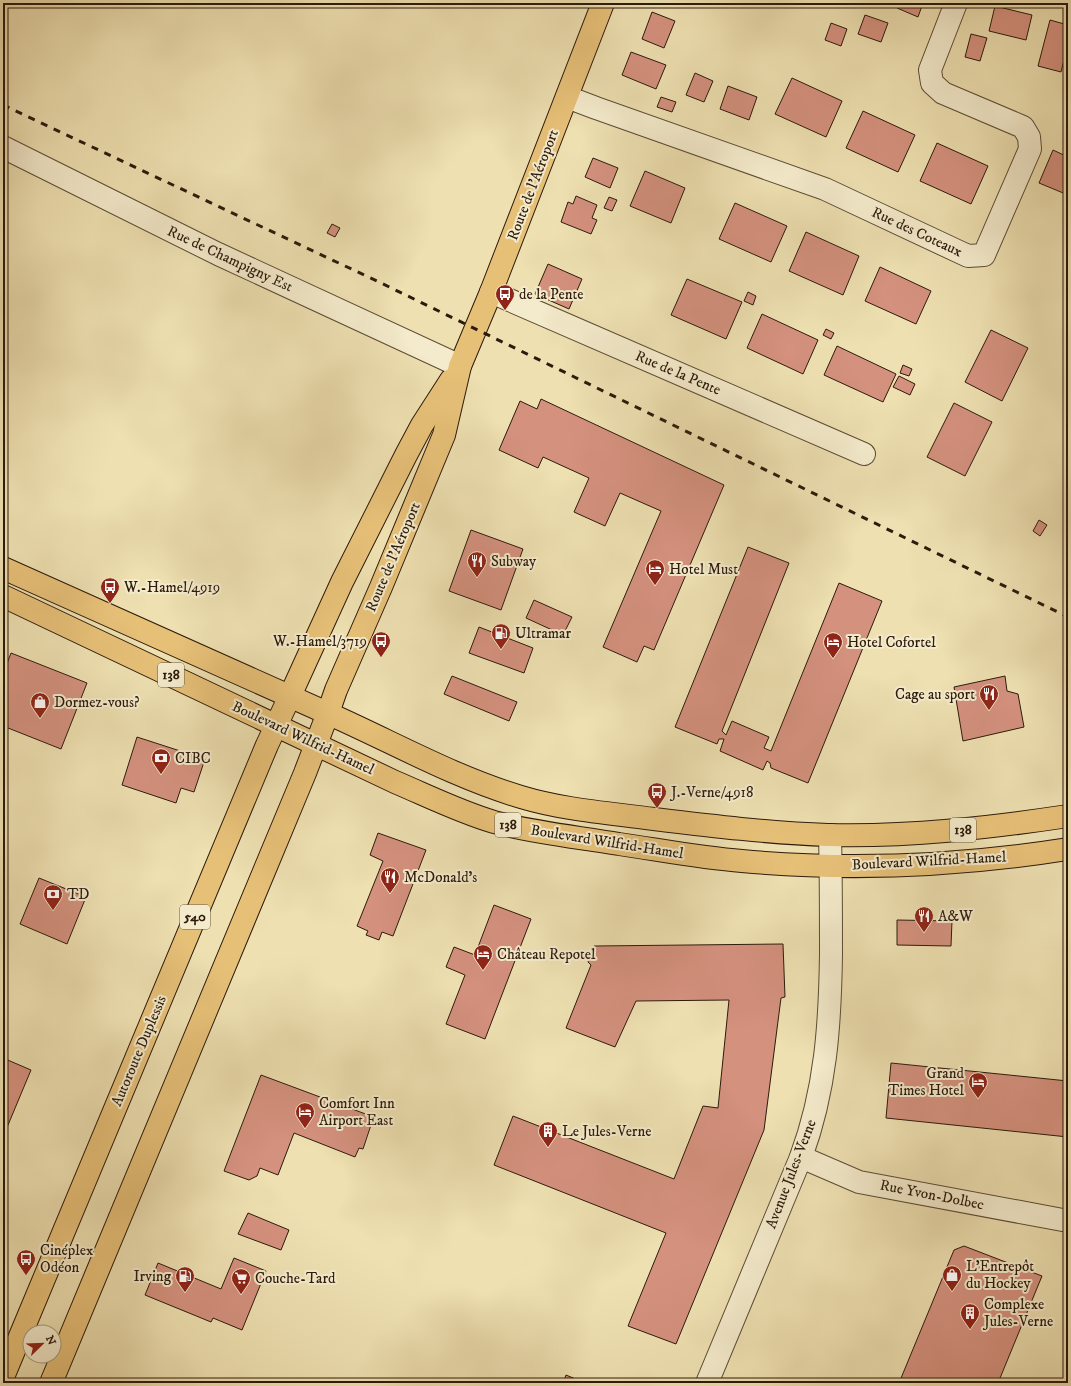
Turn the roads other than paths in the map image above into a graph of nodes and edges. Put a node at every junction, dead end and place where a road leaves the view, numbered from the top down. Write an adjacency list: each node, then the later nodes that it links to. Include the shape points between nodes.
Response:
1 (603, 3): 3 (main road, Route de l'Aéroport)
2 (956, 3): 3 (street, Rue des Coteaux, via 930,70 932,83 943,93 1023,127 1029,137 1030,149 984,255 968,256 824,189)
3 (567, 97): 5 (main road, Route de l'Aéroport)
4 (3, 147): 6 (street, Rue de Champigny Est, via 218,254)
5 (491, 292): 6 (main road, Route de l'Aéroport); 7 (street, Rue de la Pente)
6 (460, 366): 10 (main road, Route de l'Aéroport, via 406,455 342,582); 11 (main road, Route de l'Aéroport, via 444,435)
7 (864, 454)
8 (3, 568): 10 (main road, Boulevard Wilfrid-Hamel)
9 (3, 596): 12 (main road, Boulevard Wilfrid-Hamel / 138)
10 (290, 696): 11 (main road, Boulevard Wilfrid-Hamel); 12 (main road, Route de l'Aéroport / 540)
11 (328, 713): 13 (main road, Route de l'Aéroport); 15 (main road, Boulevard Wilfrid-Hamel / 138, via 481,784 542,803 721,827)
12 (276, 725): 13 (main road, Boulevard Wilfrid-Hamel / 138); 20 (main road, Autoroute Duplessis / 540)
13 (315, 744): 17 (main road, Boulevard Wilfrid-Hamel / 138, via 456,808 492,821 546,833 714,858); 21 (main road)
14 (1068, 816): 15 (main road, Boulevard Wilfrid-Hamel / 138, via 951,831)
15 (830, 835): 17 (street, Avenue Jules-Verne)
16 (1068, 849): 17 (main road, Boulevard Wilfrid-Hamel, via 962,862)
17 (831, 866): 18 (street, Avenue Jules-Verne, via 828,1037 818,1099)
18 (801, 1157): 19 (street, Rue Yvon-Dolbec, via 859,1182); 22 (street, Avenue Jules-Verne)
19 (1068, 1220)
20 (3, 1377)
21 (51, 1383)
22 (707, 1383)

